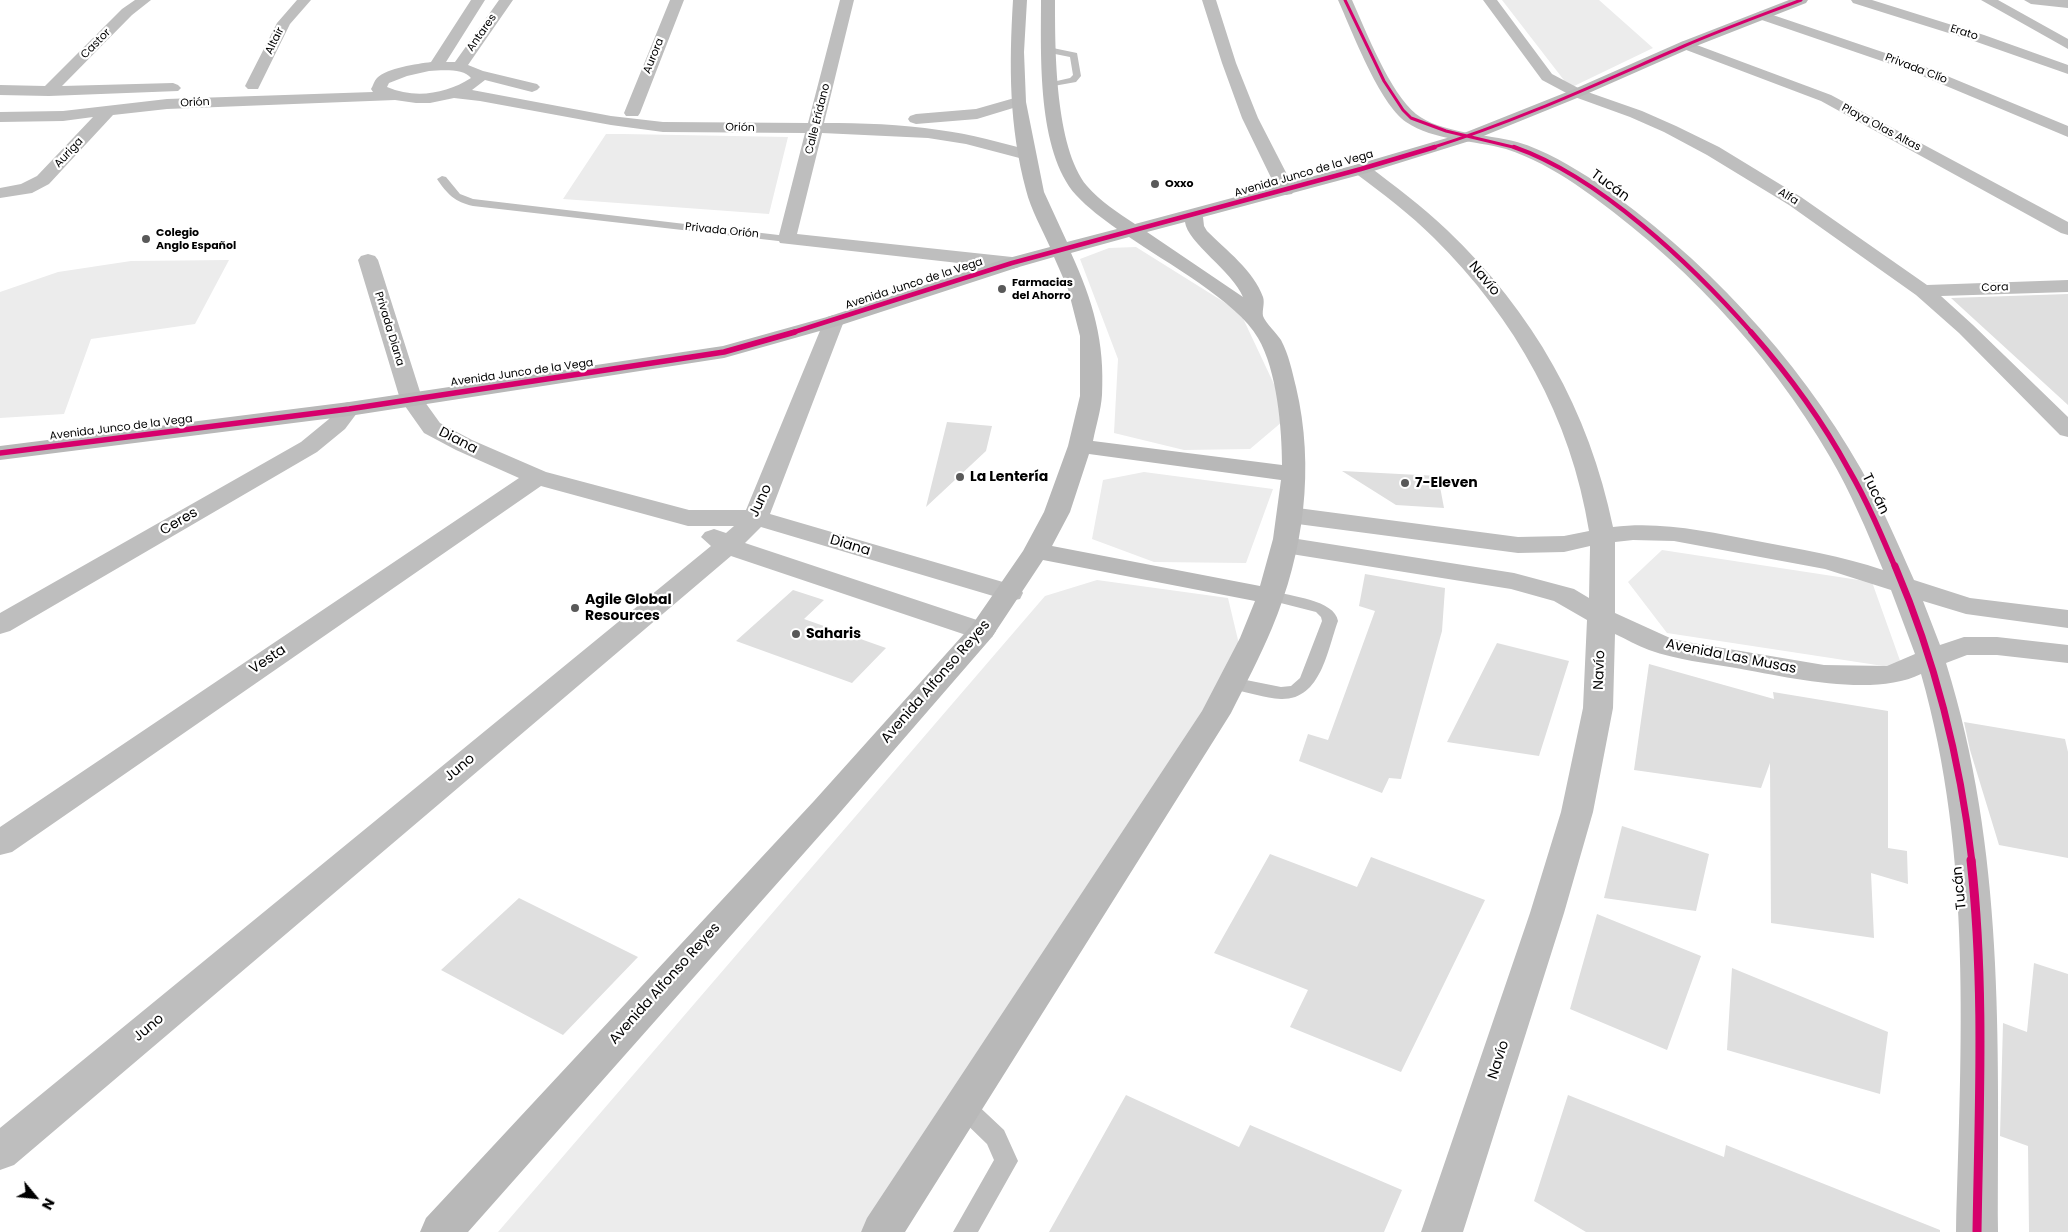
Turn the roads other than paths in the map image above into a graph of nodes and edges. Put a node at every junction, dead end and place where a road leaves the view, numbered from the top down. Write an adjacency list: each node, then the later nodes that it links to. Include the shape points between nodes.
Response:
1 (144, 0): 35 (street, Castor, via 127,12)
2 (304, 0): 32 (street, Altair, via 284,23)
3 (478, 0): 26 (street, Antares)
4 (506, 0): 27 (street, Antares)
5 (677, 0): 42 (street, Aurora)
6 (847, 0): 44 (street, Calle Erídano)
7 (1020, 0): 39 (main road, Avenida Alfonso Reyes)
8 (1048, 0): 23 (main road)
9 (1209, 0): 50 (street, via 1250,118)
10 (1345, 0): 46 (street, Tucán, via 1400,108 1410,118 1427,125)
11 (1490, 0): 37 (street, Alfa, via 1547,78)
12 (1802, 0): 16 (main road, Avenida Junco de la Vega)
13 (1858, 0): 25 (street, Erato)
14 (1988, 0): 19 (street)
15 (2031, 0): 17 (street)
16 (1783, 2): 18 (main road, Avenida Junco de la Vega)
17 (2068, 4)
18 (1761, 15): 21 (main road, Avenida Junco de la Vega); 45 (street, Privada Clío, via 1913,67)
19 (2043, 30): 20 (street); 22 (street)
20 (2068, 33)
21 (1686, 45): 37 (main road, Avenida Junco de la Vega); 53 (street, Playa Olas Altas, via 1826,98)
22 (2068, 45)
23 (1048, 50): 31 (main road); 31 (lane, via 1074,55 1078,76)
24 (2068, 55): 25 (street)
25 (2033, 57): 28 (street, Erato)
26 (436, 66): 27 (street, Orión); 30 (street, Orión, via 395,74)
27 (459, 67): 29 (street, Orión)
28 (2068, 70)
29 (478, 74): 36 (street, via 478,80); 42 (street, Orión, via 593,106)
30 (382, 81): 32 (street); 38 (street, via 379,89)
31 (1051, 85): 54 (main road, via 1057,129 1074,182 1099,206)
32 (253, 86): 33 (street)
33 (234, 87)
34 (0, 90): 35 (street, Orión)
35 (49, 91): 40 (street, Orión, via 182,87 184,94)
36 (454, 93): 38 (street, Orión, via 432,97); 44 (street, Orión, via 501,98 620,123 664,127)
37 (1577, 93): 46 (main road, Avenida Junco de la Vega); 60 (street, Alfa, via 1636,114 1713,151 1795,201)
38 (391, 96): 40 (street, Orión)
39 (1018, 102): 44 (street, Orión, via 958,117); 47 (main road, Avenida Alfonso Reyes)
40 (167, 104): 41 (street, Orión)
41 (107, 112): 43 (street, Orión); 51 (street, Auriga, via 43,180 26,189)
42 (632, 113): 44 (street, Orión)
43 (0, 117)
44 (817, 124): 47 (street, Orión, via 928,133 982,142); 55 (street, Calle Erídano)
45 (2068, 132)
46 (1470, 136): 48 (main road, Avenida Junco de la Vega); 77 (street, Tucán, via 1533,153 1578,178 1656,238 1730,309 1801,395 1834,444 1865,498)
47 (1027, 155): 56 (main road, Avenida Alfonso Reyes, via 1035,192)
48 (1361, 169): 50 (main road, Avenida Junco de la Vega); 73 (street, Navío, via 1449,240 1487,282 1522,329 1542,363 1578,440)
49 (442, 180): 55 (lane, Privada Orión, via 452,196 489,206)
50 (1286, 190): 52 (main road, Avenida Junco de la Vega)
51 (0, 193)
52 (1194, 215): 54 (main road, Avenida Junco de la Vega); 61 (main road, via 1200,234 1251,293)
53 (2068, 229)
54 (1135, 231): 56 (main road, Avenida Junco de la Vega); 61 (main road)
55 (787, 238): 58 (street, Privada Orión)
56 (1060, 252): 58 (main road, Avenida Junco de la Vega); 66 (main road, Avenida Alfonso Reyes, via 1078,289 1090,336 1091,396)
57 (368, 260): 63 (street, Privada Diana)
58 (1012, 264): 62 (main road, Avenida Junco de la Vega)
59 (2068, 286): 60 (street, Cora)
60 (1923, 291): 65 (street, Alfa)
61 (1253, 316): 68 (main road, via 1274,348 1290,407)
62 (834, 321): 63 (main road, Avenida Junco de la Vega, via 724,352); 72 (street, Juno)
63 (411, 399): 64 (main road, Avenida Junco de la Vega); 69 (street, Diana, via 432,428)
64 (349, 408): 67 (main road, Avenida Junco de la Vega); 82 (street, Ceres, via 337,424 309,447)
65 (2068, 430)
66 (1080, 446): 68 (main road); 76 (main road, Avenida Alfonso Reyes, via 1057,512)
67 (0, 452)
68 (1292, 474): 70 (main road)
69 (537, 477): 71 (street, Diana); 87 (street, Vesta)
70 (1290, 515): 73 (street, via 1518,545 1564,544); 74 (main road)
71 (688, 518): 72 (street, Diana); 75 (street, Diana)
72 (756, 518): 75 (street, Juno); 78 (street, Diana)
73 (1602, 536): 77 (street, via 1674,532 1828,562); 80 (street, Navío)
74 (1285, 545): 79 (main road); 80 (street, Avenida Las Musas, via 1514,581 1564,595)
75 (727, 546): 83 (street, Diana); 89 (street, Juno)
76 (1036, 551): 78 (main road, Avenida Alfonso Reyes); 79 (main road)
77 (1903, 584): 81 (street, via 1966,606); 85 (street, Tucán)
78 (1010, 593): 83 (main road, Avenida Alfonso Reyes)
79 (1271, 596): 86 (main road); 86 (lane, via 1322,609 1329,614 1330,622 1308,681 1296,691 1281,693)
80 (1602, 617): 85 (street, Avenida Las Musas, via 1660,644 1687,651 1824,674 1887,675 1902,672); 93 (street, Navío, via 1599,704 1572,838)
81 (2068, 619)
82 (0, 625)
83 (982, 631): 90 (main road, Avenida Alfonso Reyes)
84 (2068, 654): 85 (street, Avenida Las Musas, via 1978,645 1964,646)
85 (1931, 658): 94 (street, Tucán, via 1955,755 1976,907 1979,1022)
86 (1231, 683): 88 (main road, via 1191,753)
87 (0, 843)
88 (963, 1106): 91 (main road); 92 (lane, via 996,1137 1006,1161)
89 (0, 1152)
90 (441, 1232)
91 (882, 1232)
92 (964, 1232)
93 (1442, 1232)
94 (1977, 1232)

